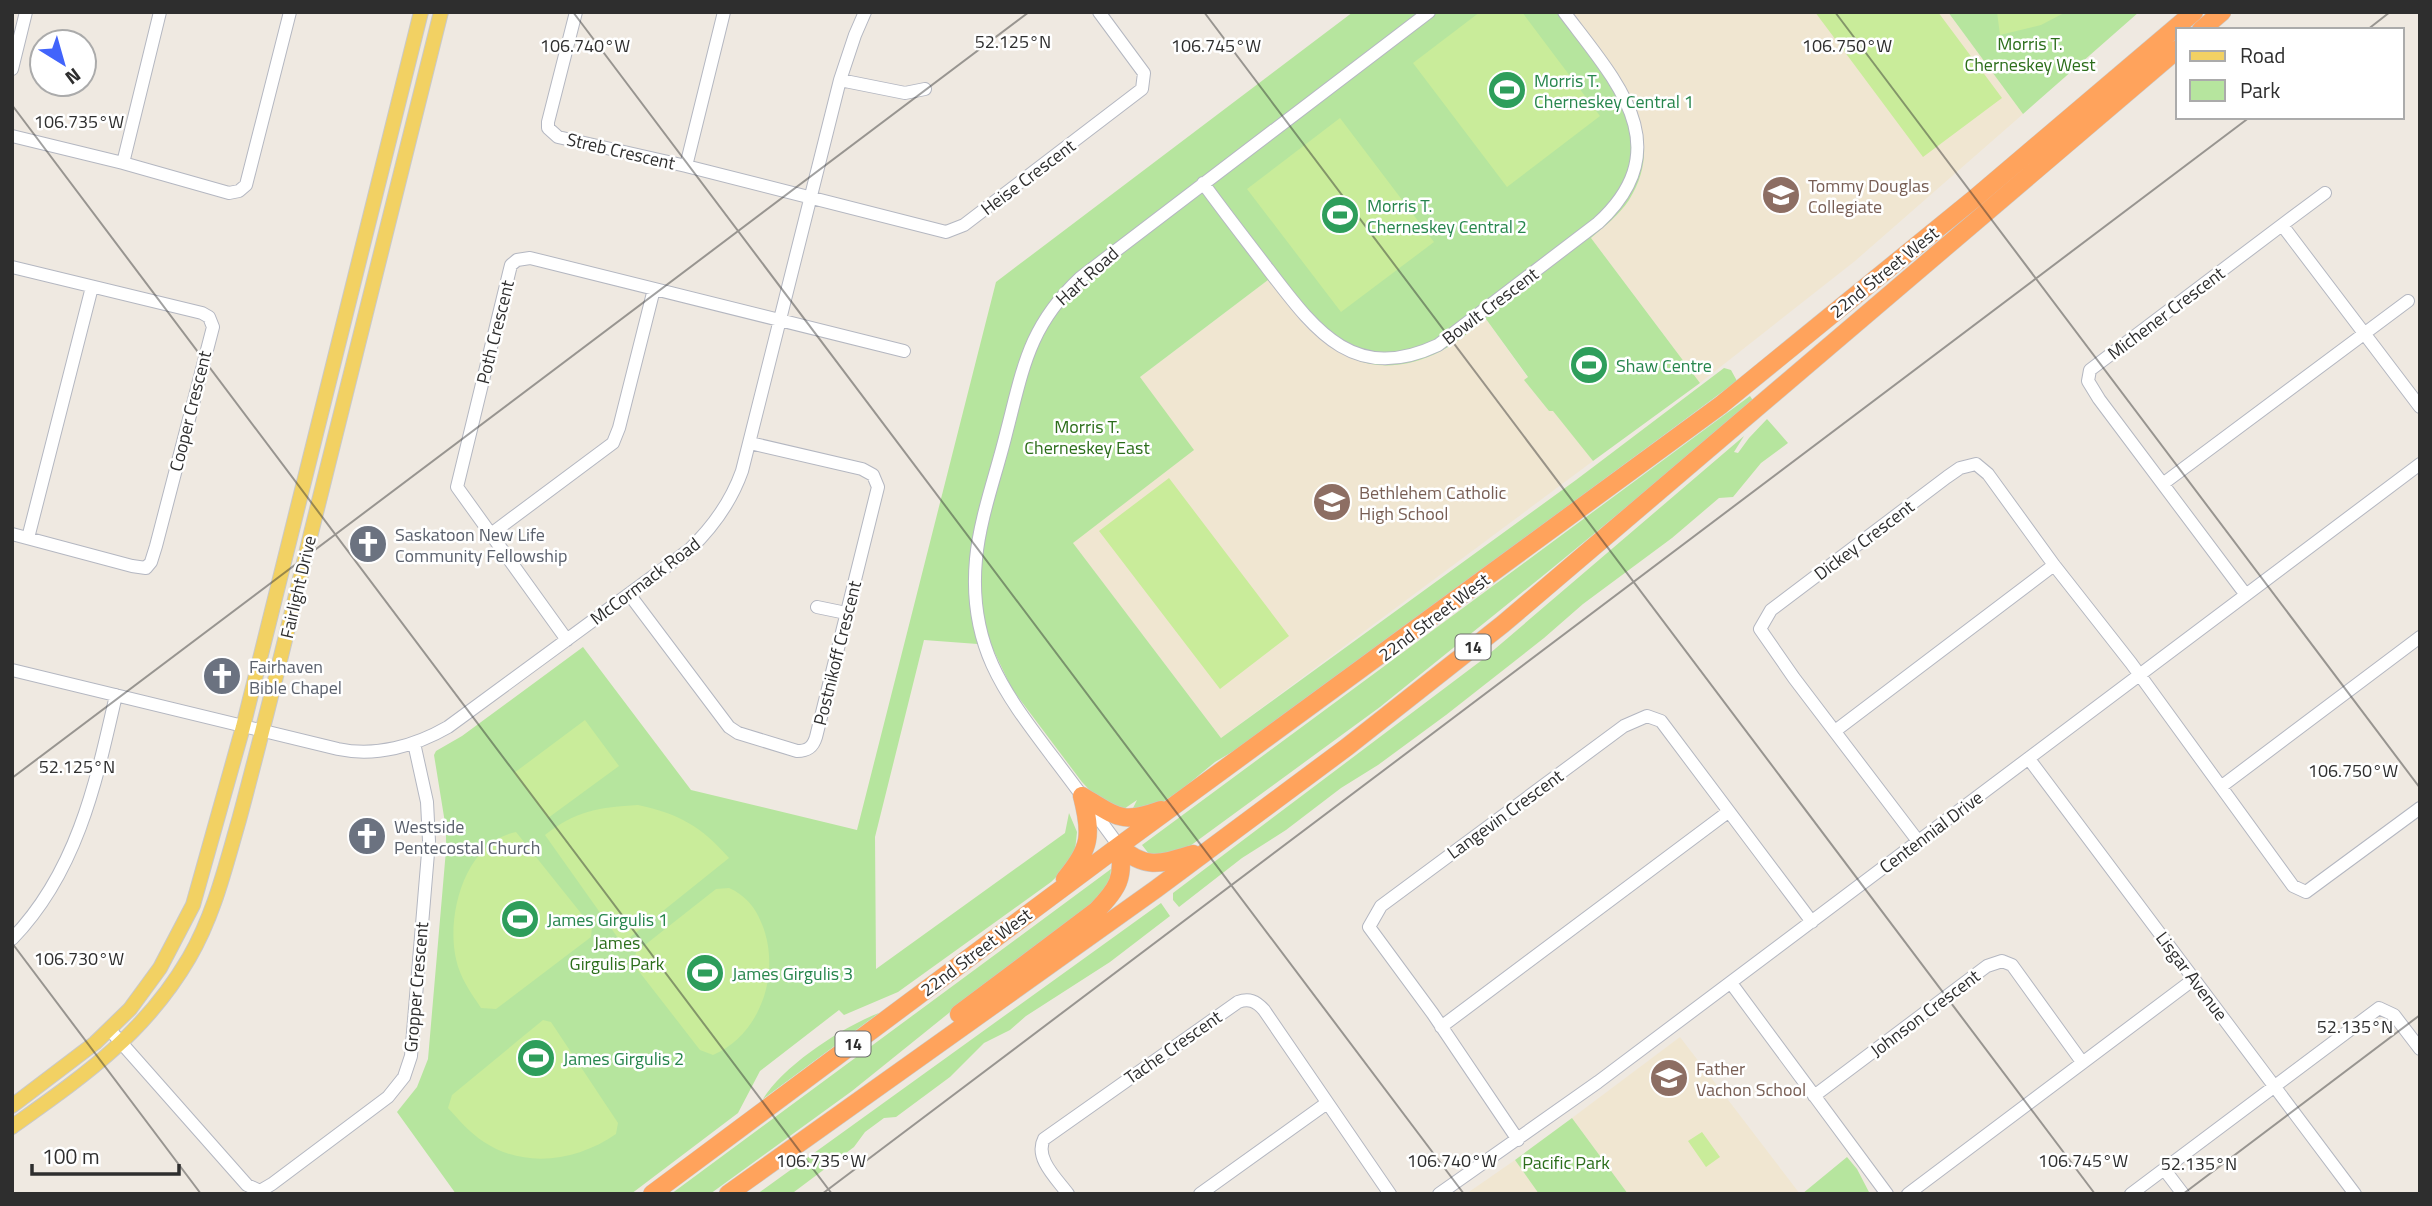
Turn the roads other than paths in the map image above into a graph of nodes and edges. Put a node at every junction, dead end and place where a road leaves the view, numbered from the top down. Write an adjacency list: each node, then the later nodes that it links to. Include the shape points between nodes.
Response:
1 (26, 12): 16 (street)
2 (160, 12): 20 (street)
3 (290, 12): 20 (street, via 246,185 229,192)
4 (421, 12): 50 (main road, Fairlight Drive)
5 (441, 12): 52 (main road, Fairlight Drive)
6 (576, 12): 21 (street, Streb Crescent, via 548,128 558,137)
7 (724, 12): 21 (street)
8 (865, 12): 17 (street, McCormack Road)
9 (1098, 12): 24 (street, Heise Crescent, via 1144,73 1142,89 964,225 942,231)
10 (1429, 12): 22 (street, Hart Road)
11 (1564, 12): 22 (street, Bowlt Crescent, via 1629,104 1637,143 1631,179 1598,223 1438,345 1382,358 1359,355 1329,339 1303,315)
12 (2194, 12): 57 (highway, 22nd Street West / 14, via 1976,198 1721,405)
13 (2222, 12): 14 (highway)
14 (2203, 28)
15 (2176, 51): 62 (highway, 22nd Street West / 14, via 1503,624)
16 (12, 69)
17 (840, 80): 18 (street, via 905,93); 24 (street, McCormack Road)
18 (925, 89)
19 (12, 136): 20 (street)
20 (123, 163)
21 (686, 166): 24 (street, Streb Crescent)
22 (1203, 183): 56 (street, Hart Road, via 1080,278 1042,323 1029,348 979,539 975,601 989,660 1013,705)
23 (2325, 194): 25 (street)
24 (812, 198): 30 (street, McCormack Road)
25 (2282, 225): 31 (street); 36 (street, Michener Crescent, via 2090,370 2088,381 2099,399)
26 (12, 267): 27 (street, Cooper Crescent)
27 (92, 287): 39 (street); 39 (street, Cooper Crescent, via 202,313 213,327 152,562 146,568 132,566)
28 (654, 289): 30 (street, Poth Crescent); 38 (street, via 613,443); 38 (street, Poth Crescent, via 530,258 511,265 457,488)
29 (2408, 300): 31 (street)
30 (780, 321): 32 (street, Poth Crescent); 34 (street, McCormack Road)
31 (2365, 332): 33 (street); 36 (street)
32 (904, 351)
33 (2420, 407)
34 (750, 443): 41 (street, McCormack Road, via 737,484 715,523 689,550); 44 (street, Postnikoff Crescent, via 873,475 877,494)
35 (2420, 464): 42 (street, Centennial Drive)
36 (2164, 483): 42 (street, Michener Crescent)
37 (12, 534): 39 (street, Cooper Crescent)
38 (491, 534): 46 (street, Poth Crescent)
39 (28, 538)
40 (2054, 565): 48 (street, Dickey Crescent); 51 (street); 51 (street, Dickey Crescent, via 1988,474 1969,464 1771,610 1760,629)
41 (629, 594): 44 (street, Postnikoff Crescent, via 729,727 797,751 814,743); 46 (street, McCormack Road)
42 (2246, 595): 48 (street, Centennial Drive)
43 (817, 607): 44 (street)
44 (846, 613)
45 (2420, 637): 55 (street)
46 (567, 640): 53 (street, McCormack Road, via 448,727)
47 (12, 670): 49 (street, McCormack Road)
48 (2139, 676): 54 (street, Centennial Drive); 55 (street, Dickey Crescent)
49 (116, 695): 50 (street, McCormack Road); 65 (street, via 74,846 49,893)
50 (243, 727): 52 (street, McCormack Road); 69 (main road, Fairlight Drive, via 187,917 150,982)
51 (1835, 731): 60 (street, Dickey Crescent)
52 (263, 732): 53 (street, McCormack Road, via 348,751 382,751); 70 (main road, Fairlight Drive, via 205,926 172,984)
53 (414, 743): 70 (street, Gropper Crescent, via 427,802 429,841 411,1056 404,1077 388,1097 260,1191 247,1185)
54 (2029, 759): 60 (street, Centennial Drive); 66 (street, Lisgar Avenue)
55 (2222, 786): 58 (street, Dickey Crescent, via 2294,886 2306,892)
56 (1082, 796): 57 (highway, via 1126,819); 61 (street, Hart Road); 63 (highway, via 1088,844)
57 (1174, 807): 61 (highway, 22nd Street West / 14)
58 (2420, 808)
59 (1728, 812): 64 (street, Langevin Crescent); 68 (street); 68 (street, Langevin Crescent, via 1661,721 1647,716 1624,726 1381,906 1369,927)
60 (1918, 841): 64 (street, Centennial Drive)
61 (1119, 846): 62 (highway, via 1131,858 1150,863); 63 (highway, 22nd Street West / 14); 73 (highway, via 1121,876 1109,898 950,1021)
62 (1210, 848): 73 (highway, 22nd Street West / 14)
63 (1054, 894): 83 (highway, 22nd Street West / 14)
64 (1812, 922): 67 (street, Centennial Drive)
65 (12, 939)
66 (2194, 979): 72 (street); 74 (street, Lisgar Avenue)
67 (1731, 983): 75 (street); 81 (street, Centennial Drive)
68 (1441, 1027): 81 (street, Langevin Crescent)
69 (110, 1030): 70 (street, Gropper Crescent); 77 (main road, Fairlight Drive)
70 (122, 1044): 78 (main road, Fairlight Drive)
71 (2420, 1049): 74 (street, via 2394,1015 2379,1008)
72 (2082, 1062): 75 (street, Johnson Crescent, via 2012,965 2002,961 1987,966); 90 (street)
73 (888, 1078): 84 (highway, 22nd Street West / 14)
74 (2274, 1086): 82 (street); 93 (street, Lisgar Avenue)
75 (1814, 1096): 89 (street)
76 (1327, 1102): 85 (street, Tache Crescent, via 1259,1004 1238,1002 1044,1139 1043,1160); 86 (street); 87 (street, Tache Crescent)
77 (12, 1107)
78 (28, 1116): 79 (main road, Fairlight Drive); 80 (main road)
79 (12, 1128)
80 (12, 1134)
81 (1518, 1140): 88 (street, Centennial Drive)
82 (2164, 1169): 91 (street); 92 (street)
83 (652, 1194)
84 (728, 1194)
85 (1068, 1194)
86 (1200, 1194)
87 (1390, 1194)
88 (1438, 1194)
89 (1887, 1194)
90 (1908, 1194)
91 (2131, 1194)
92 (2183, 1194)
93 (2356, 1194)

